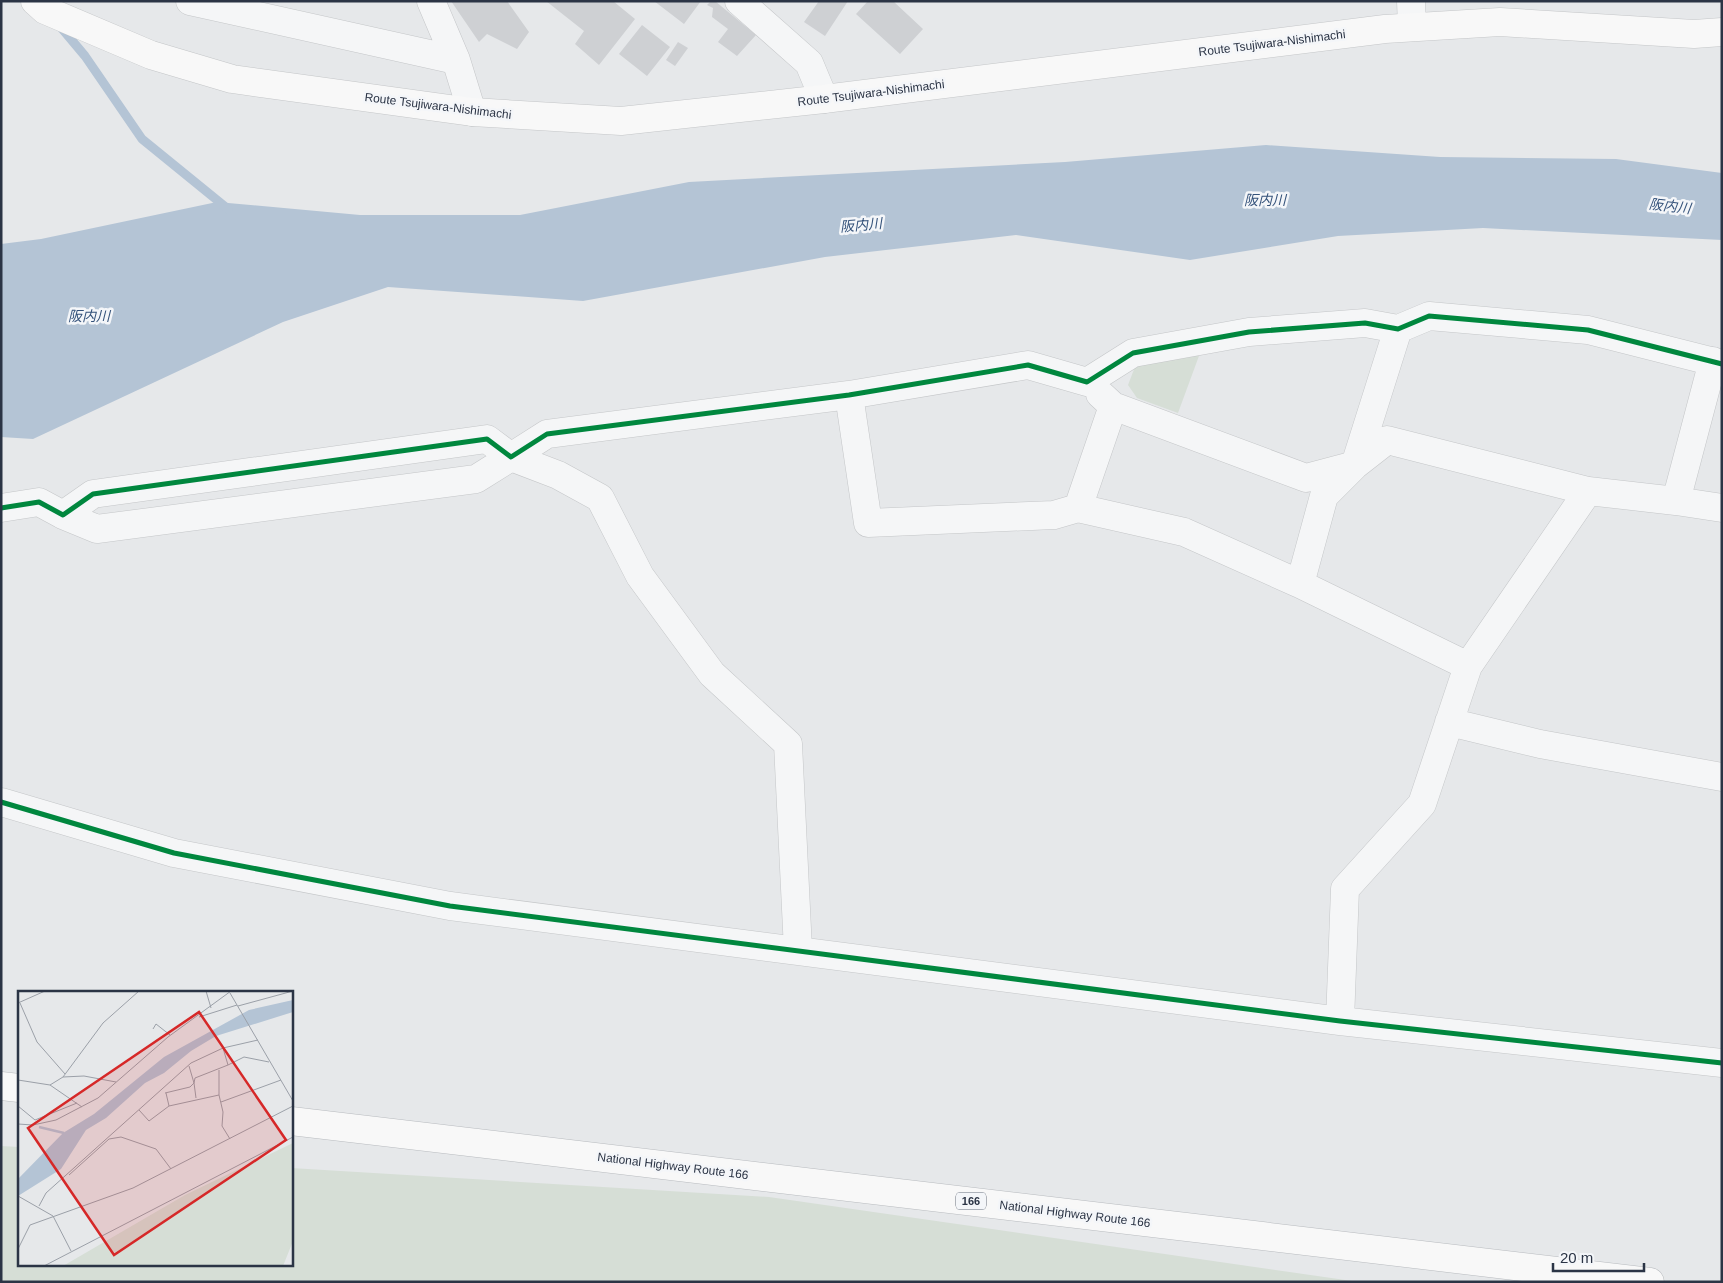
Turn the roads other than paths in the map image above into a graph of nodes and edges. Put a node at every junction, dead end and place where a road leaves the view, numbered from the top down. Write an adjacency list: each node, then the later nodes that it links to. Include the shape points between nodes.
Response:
1 (35, 1): 11 (main road, Route Tsujiwara-Nishimachi, via 45,10 151,55 232,79)
2 (190, 1): 9 (street)
3 (431, 1): 9 (street)
4 (739, 1): 10 (street, via 809,63)
5 (1412, 14): 7 (main road, Route Tsujiwara-Nishimachi); 10 (main road, Route Tsujiwara-Nishimachi)
6 (1722, 32): 7 (main road, Route Tsujiwara-Nishimachi)
7 (1694, 34): 8 (street)
8 (1722, 42)
9 (456, 60): 11 (street)
10 (824, 99): 11 (main road, Route Tsujiwara-Nishimachi, via 621,121)
11 (472, 112)
12 (1398, 329): 13 (street, via 1429,316 1588,330); 14 (street, via 1365,324 1249,332 1133,353); 18 (street)
13 (1717, 362): 20 (street)
14 (1086, 382): 15 (street, via 1028,365); 16 (street)
15 (850, 395): 17 (street, via 547,434); 22 (street, via 868,523 1054,515)
16 (1113, 406): 18 (street, via 1306,478); 22 (street)
17 (511, 457): 24 (street, via 476,480 97,530); 24 (street, via 487,439 93,494); 30 (street, via 558,475 600,498 640,576 712,674 788,744)
18 (1355, 464): 19 (street, via 1386,440); 25 (street, via 1324,496)
19 (1588, 491): 20 (street); 26 (street)
20 (1676, 502): 23 (street)
21 (1, 508): 24 (street, via 39,502)
22 (1078, 508): 25 (street, via 1184,532)
23 (1722, 508)
24 (63, 515)
25 (1300, 584): 26 (street)
26 (1468, 666): 27 (street)
27 (1449, 722): 28 (street, via 1540,744); 31 (street, via 1422,804 1345,889)
28 (1722, 777)
29 (1, 802): 30 (street, via 174,853 440,904)
30 (798, 950): 31 (street)
31 (1340, 1021): 32 (street)
32 (1722, 1063)
33 (1, 1086): 34 (main road)
34 (18, 1088)
35 (292, 1120): 36 (main road, National Highway Route 166 / 166)
36 (1650, 1282)

